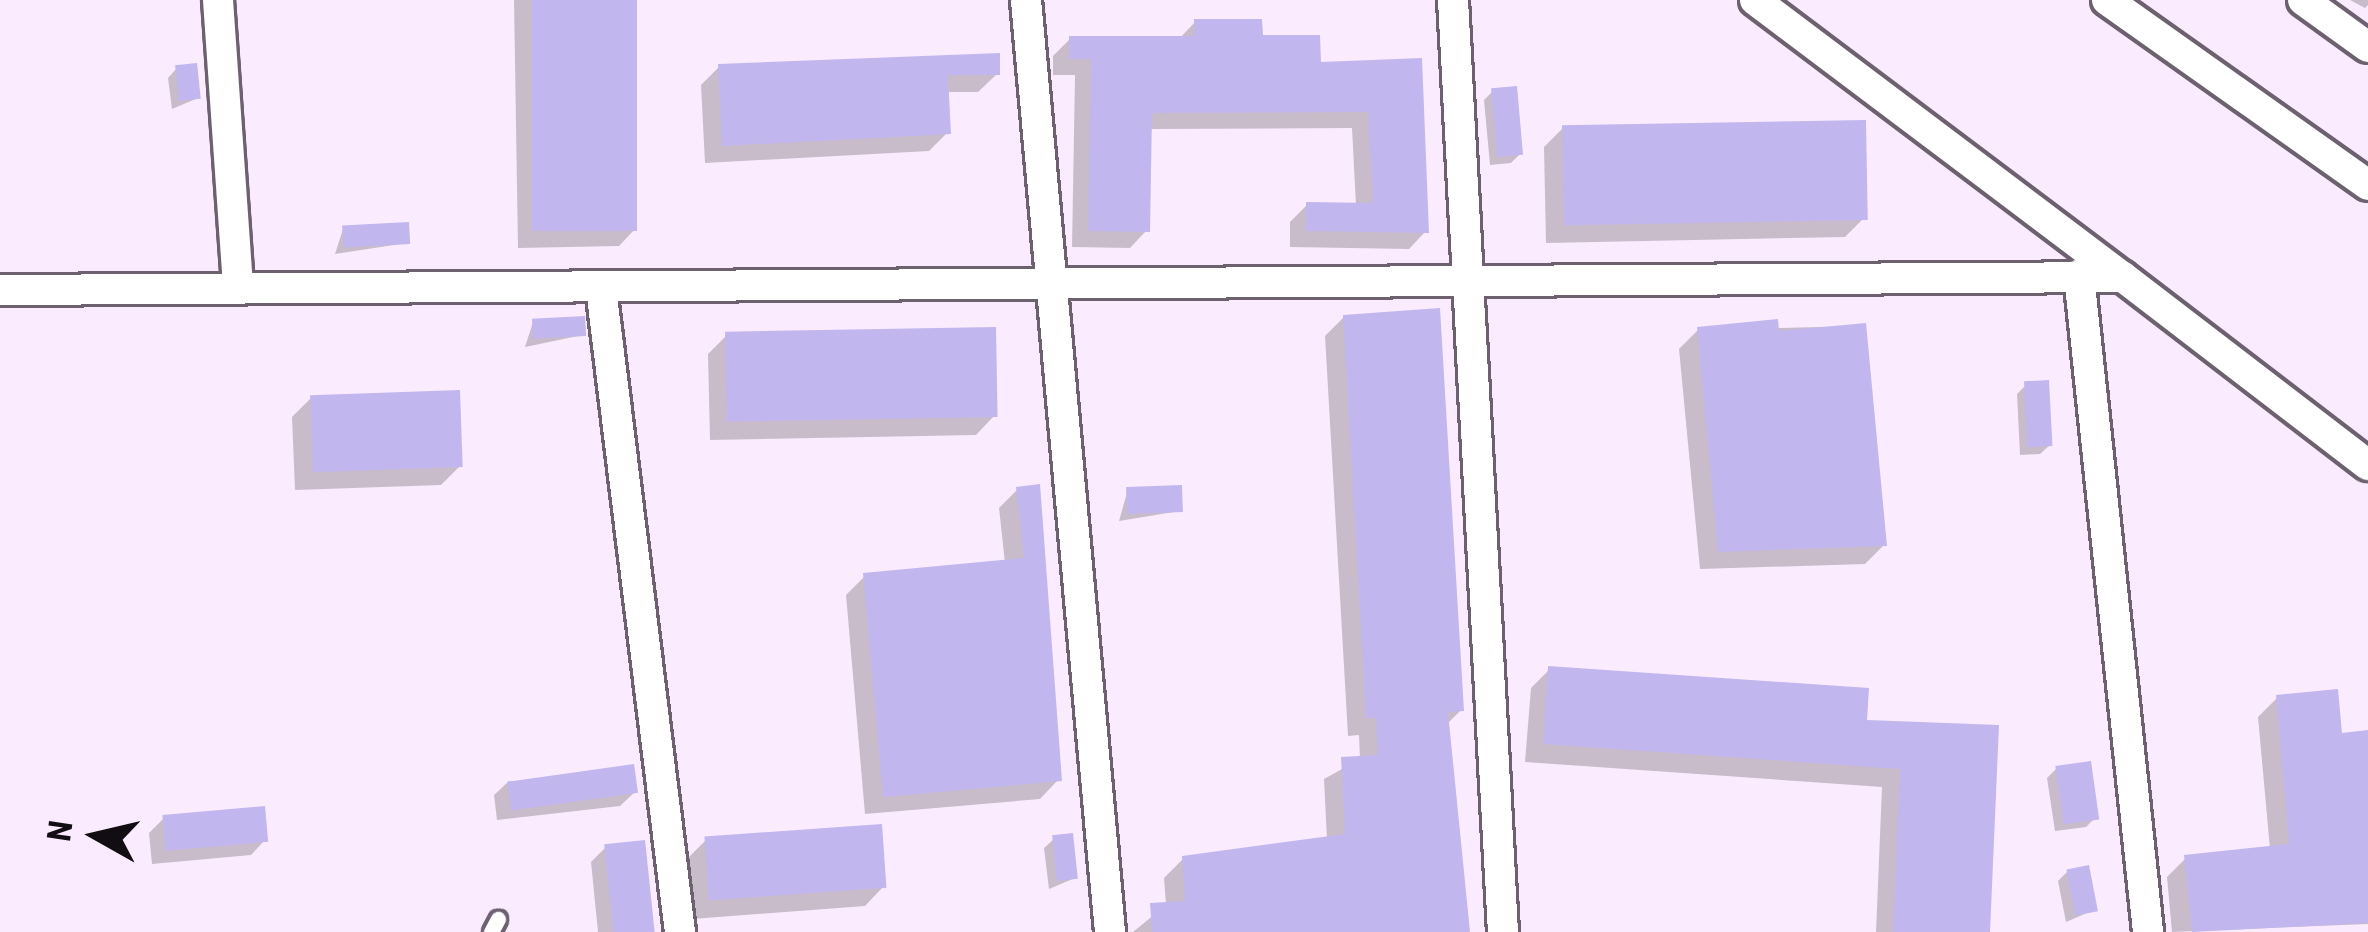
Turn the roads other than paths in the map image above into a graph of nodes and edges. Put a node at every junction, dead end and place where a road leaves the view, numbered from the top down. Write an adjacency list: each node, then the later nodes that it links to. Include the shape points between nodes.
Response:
1 (218, 0): 13 (street)
2 (1026, 0): 11 (street)
3 (1453, 0): 10 (street)
4 (1755, 0): 12 (street)
5 (2107, 0): 8 (street)
6 (2303, 0): 7 (street)
7 (2368, 47)
8 (2368, 185)
9 (2079, 275): 10 (street); 12 (street); 20 (street)
10 (1465, 276): 11 (street); 19 (street)
11 (1048, 277): 14 (street); 18 (street)
12 (2123, 277): 16 (street)
13 (238, 285): 14 (street); 15 (street)
14 (602, 288): 17 (street)
15 (0, 290)
16 (2368, 465)
17 (680, 932)
18 (1111, 932)
19 (1503, 932)
20 (2148, 932)

